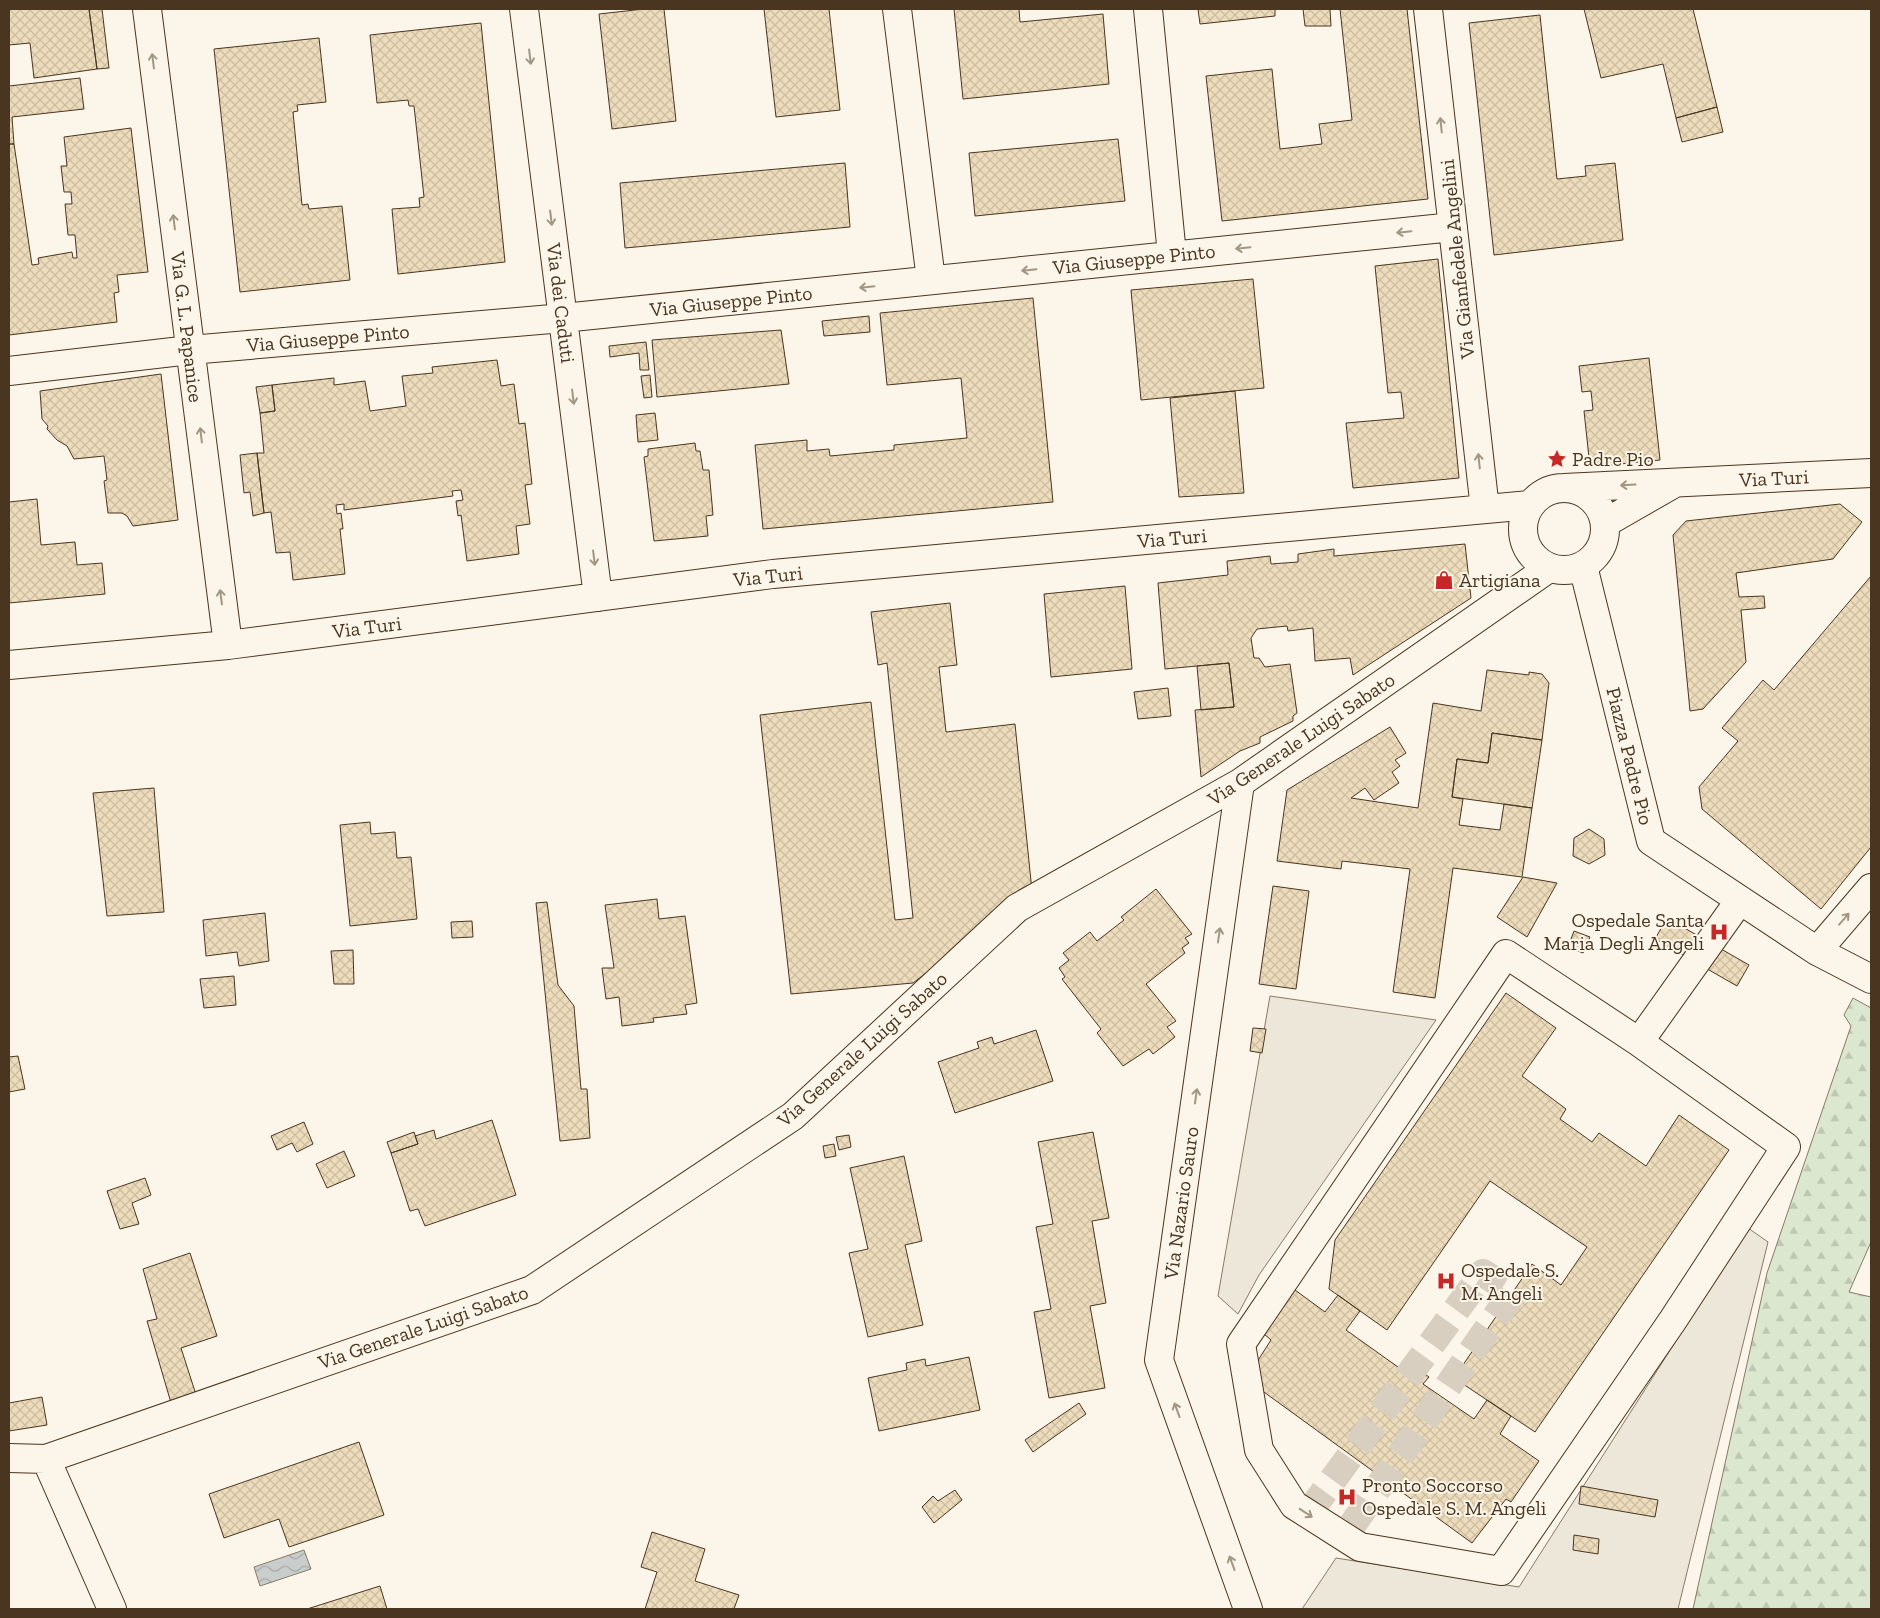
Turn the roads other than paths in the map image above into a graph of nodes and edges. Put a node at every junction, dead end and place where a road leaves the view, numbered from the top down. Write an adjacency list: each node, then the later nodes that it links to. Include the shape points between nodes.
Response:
1 (147, 9): 10 (street, Via G. L. Papanice, one-way to 1)
2 (524, 9): 9 (street, Via dei Caduti, one-way to 9)
3 (897, 9): 8 (street)
4 (1148, 9): 7 (street)
5 (1428, 9): 6 (street, Via Gianfedele Angelini, one-way to 5)
6 (1453, 227): 7 (street, Via Giuseppe Pinto, one-way to 7); 16 (street, Via Gianfedele Angelini, one-way to 6)
7 (1172, 255): 8 (street, Via Giuseppe Pinto, one-way to 8)
8 (931, 280): 9 (street, Via Giuseppe Pinto, one-way to 9)
9 (563, 318): 10 (street, Via Giuseppe Pinto); 20 (street, Via dei Caduti, one-way to 20)
10 (190, 350): 11 (street, Via Giuseppe Pinto); 21 (street, Via G. L. Papanice, one-way to 10)
11 (9, 371)
12 (1871, 473): 13 (street, Via Turi)
13 (1676, 482): 14 (street, Via Turi, one-way to 14); 17 (street, Via Turi)
14 (1564, 488): 15 (street, via 1551,490); 17 (street, via 1586,495 1598,507)
15 (1530, 505): 16 (street, Via Turi); 19 (street, via 1524,516 1524,541 1538,562)
16 (1485, 509): 20 (street, Via Turi, via 783,573)
17 (1605, 524): 18 (street, via 1600,548)
18 (1583, 566): 19 (street, via 1561,571); 25 (street, Piazza Padre Pio, via 1651,841)
19 (1549, 568): 23 (street, Via Generale Luigi Sabato)
20 (598, 597): 21 (street, Via Turi)
21 (228, 645): 22 (street, Via Turi)
22 (9, 665)
23 (1240, 784): 30 (street, Via Generale Luigi Sabato, via 1017,908 793,1116 532,1290); 32 (street, Via Nazario Sauro, one-way to 23, via 1159,1360)
24 (1871, 888): 26 (street, one-way to 24)
25 (1740, 900): 26 (street, Piazza Padre Pio); 28 (street)
26 (1816, 951): 27 (street, Piazza Padre Pio)
27 (1871, 979)
28 (1639, 1042): 28 (street, one-way to 28, via 1506,954 1241,1344 1259,1450 1294,1505 1360,1547 1501,1571 1673,1320 1786,1147)
29 (9, 1458): 30 (street, Via Generale Luigi Sabato)
30 (46, 1459): 31 (street)
31 (112, 1609)
32 (1248, 1609)

